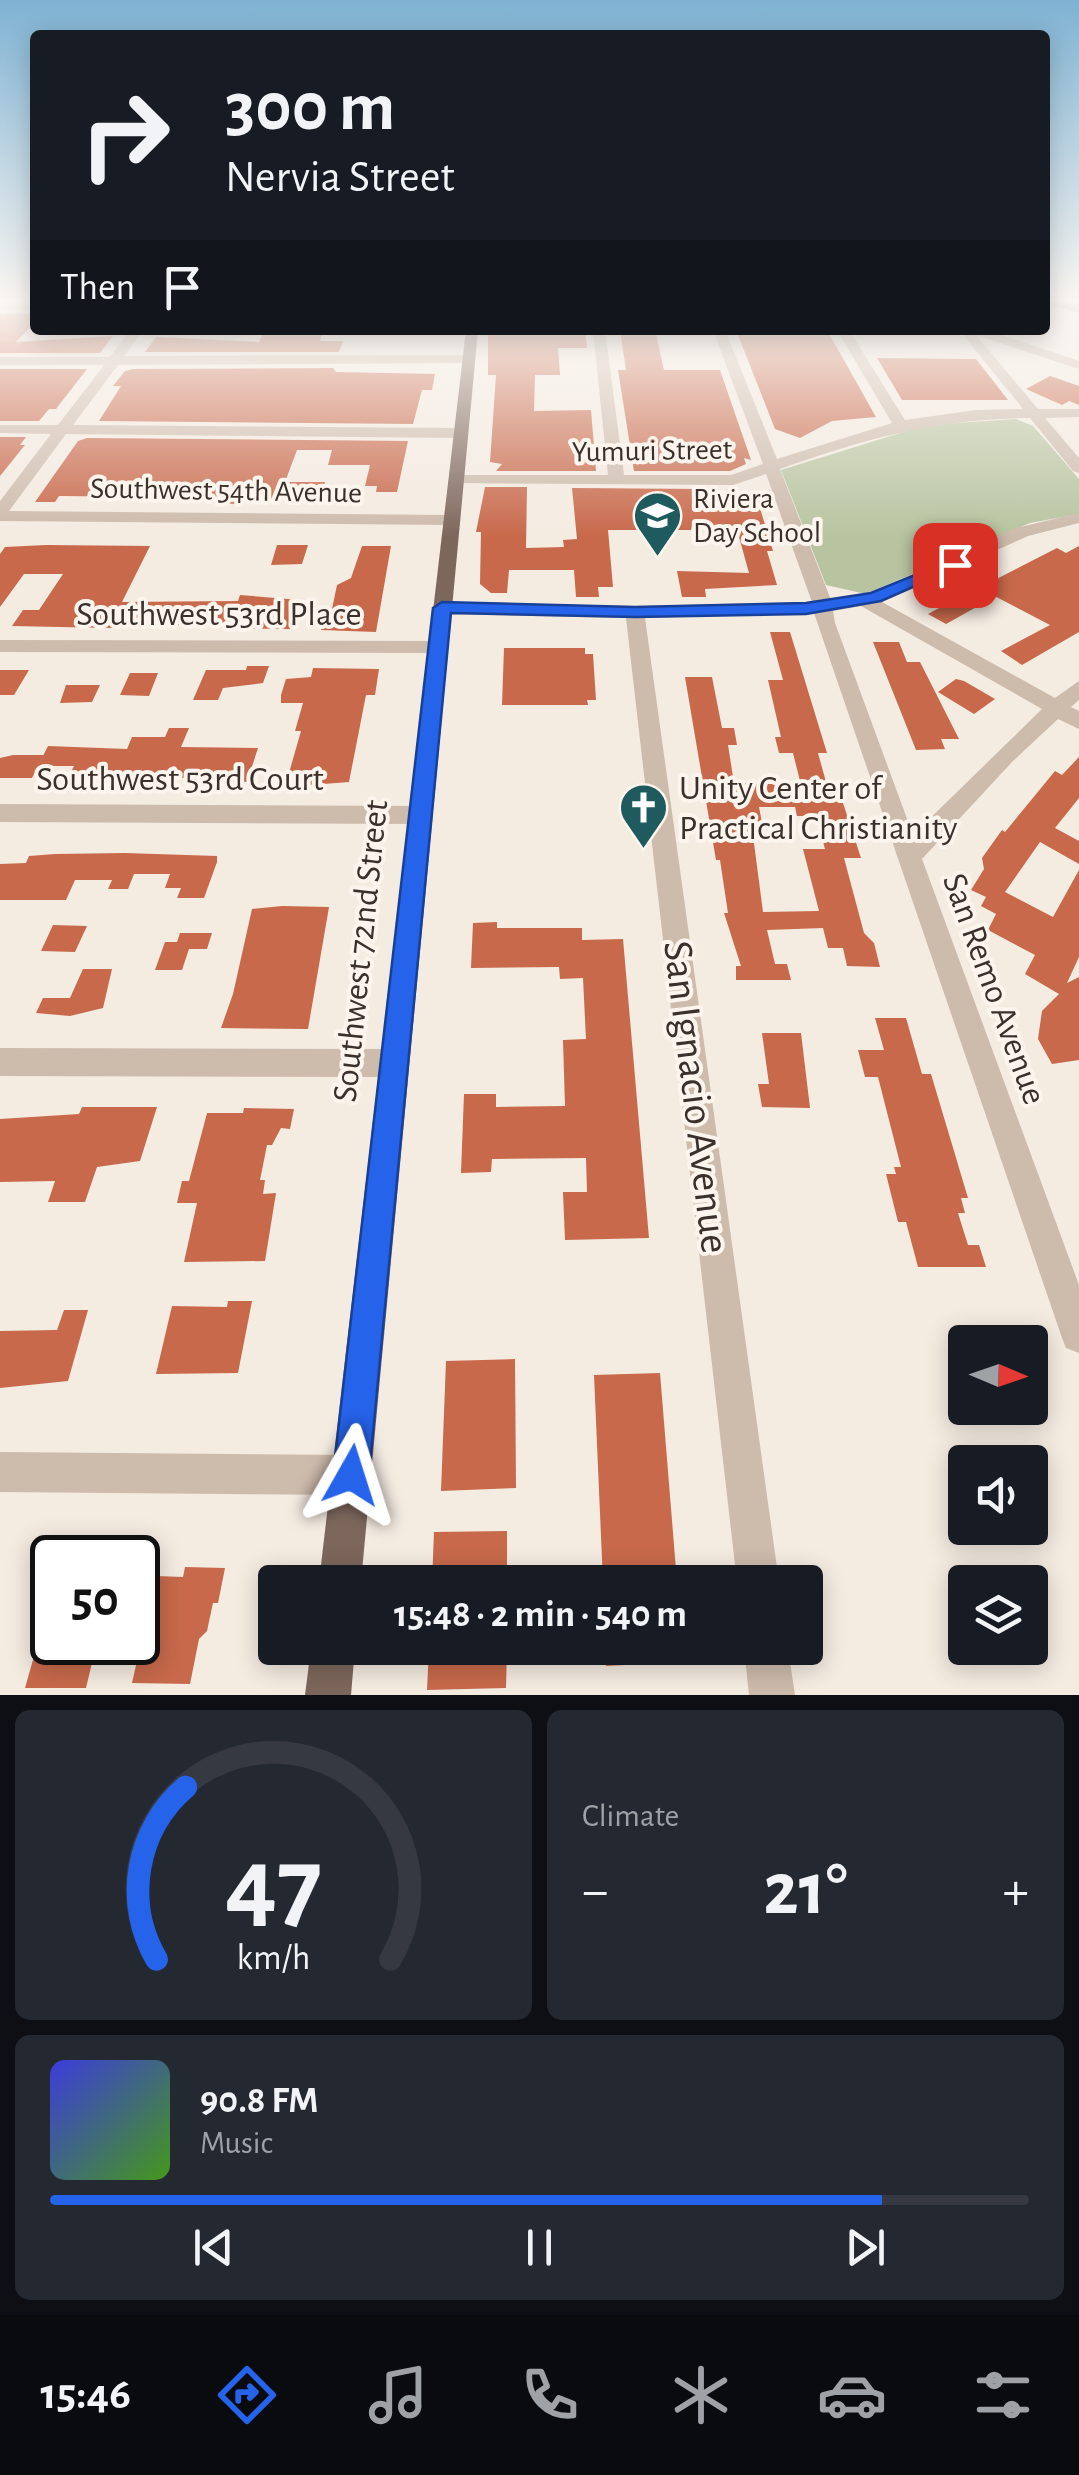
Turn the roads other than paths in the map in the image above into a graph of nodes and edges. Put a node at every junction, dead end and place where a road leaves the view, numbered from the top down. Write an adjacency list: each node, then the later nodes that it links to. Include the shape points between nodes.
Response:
1 (100, 379): 11 (street)
2 (467, 379): 12 (main road, Southwest 72nd Street)
3 (605, 379): 18 (street)
4 (737, 379): 13 (street, San Remo Avenue)
5 (873, 379): 9 (street)
6 (1006, 379): 7 (street)
7 (1033, 412): 8 (street, Yumuri Street); 9 (street, Yumuri Street); 16 (street)
8 (1079, 413)
9 (901, 425): 14 (street, Yumuri Street)
10 (0, 429): 11 (street)
11 (62, 429): 12 (street); 19 (street)
12 (461, 430): 17 (main road, Southwest 72nd Street)
13 (762, 448): 14 (street); 15 (street, San Remo Avenue)
14 (797, 458): 15 (street, Yumuri Street)
15 (772, 468): 18 (street, Yumuri Street, via 728,480); 24 (street, San Remo Avenue)
16 (1079, 468)
17 (456, 480): 18 (street, Yumuri Street); 21 (main road, Southwest 72nd Street)
18 (618, 481)
19 (0, 514): 21 (street, Southwest 54th Avenue)
20 (1079, 518): 23 (street, via 1022,532)
21 (451, 524): 22 (street, Southwest 54th Avenue); 25 (main road, Southwest 72nd Street)
22 (0, 527)
23 (864, 600): 24 (street); 30 (street)
24 (822, 607): 26 (street); 34 (street, San Remo Avenue)
25 (442, 608): 26 (street); 28 (main road, Southwest 72nd Street)
26 (635, 612): 41 (street, San Ignacio Avenue)
27 (0, 646): 28 (street, Southwest 53rd Place)
28 (438, 647): 33 (main road, Southwest 72nd Street)
29 (1079, 688): 30 (street)
30 (1055, 708): 31 (street); 34 (street)
31 (1079, 721)
32 (0, 813): 33 (street, Southwest 53rd Court)
33 (421, 815): 36 (main road, Southwest 72nd Street)
34 (907, 858): 37 (street, San Remo Avenue)
35 (0, 1062): 36 (street)
36 (394, 1063): 39 (main road, Southwest 72nd Street)
37 (1079, 1334)
38 (0, 1472): 39 (street)
39 (351, 1475): 40 (main road, Southwest 72nd Street)
40 (342, 1565)
41 (756, 1565)
42 (331, 1665): 44 (main road)
43 (768, 1665): 45 (street)
44 (328, 1695)
45 (772, 1695)

